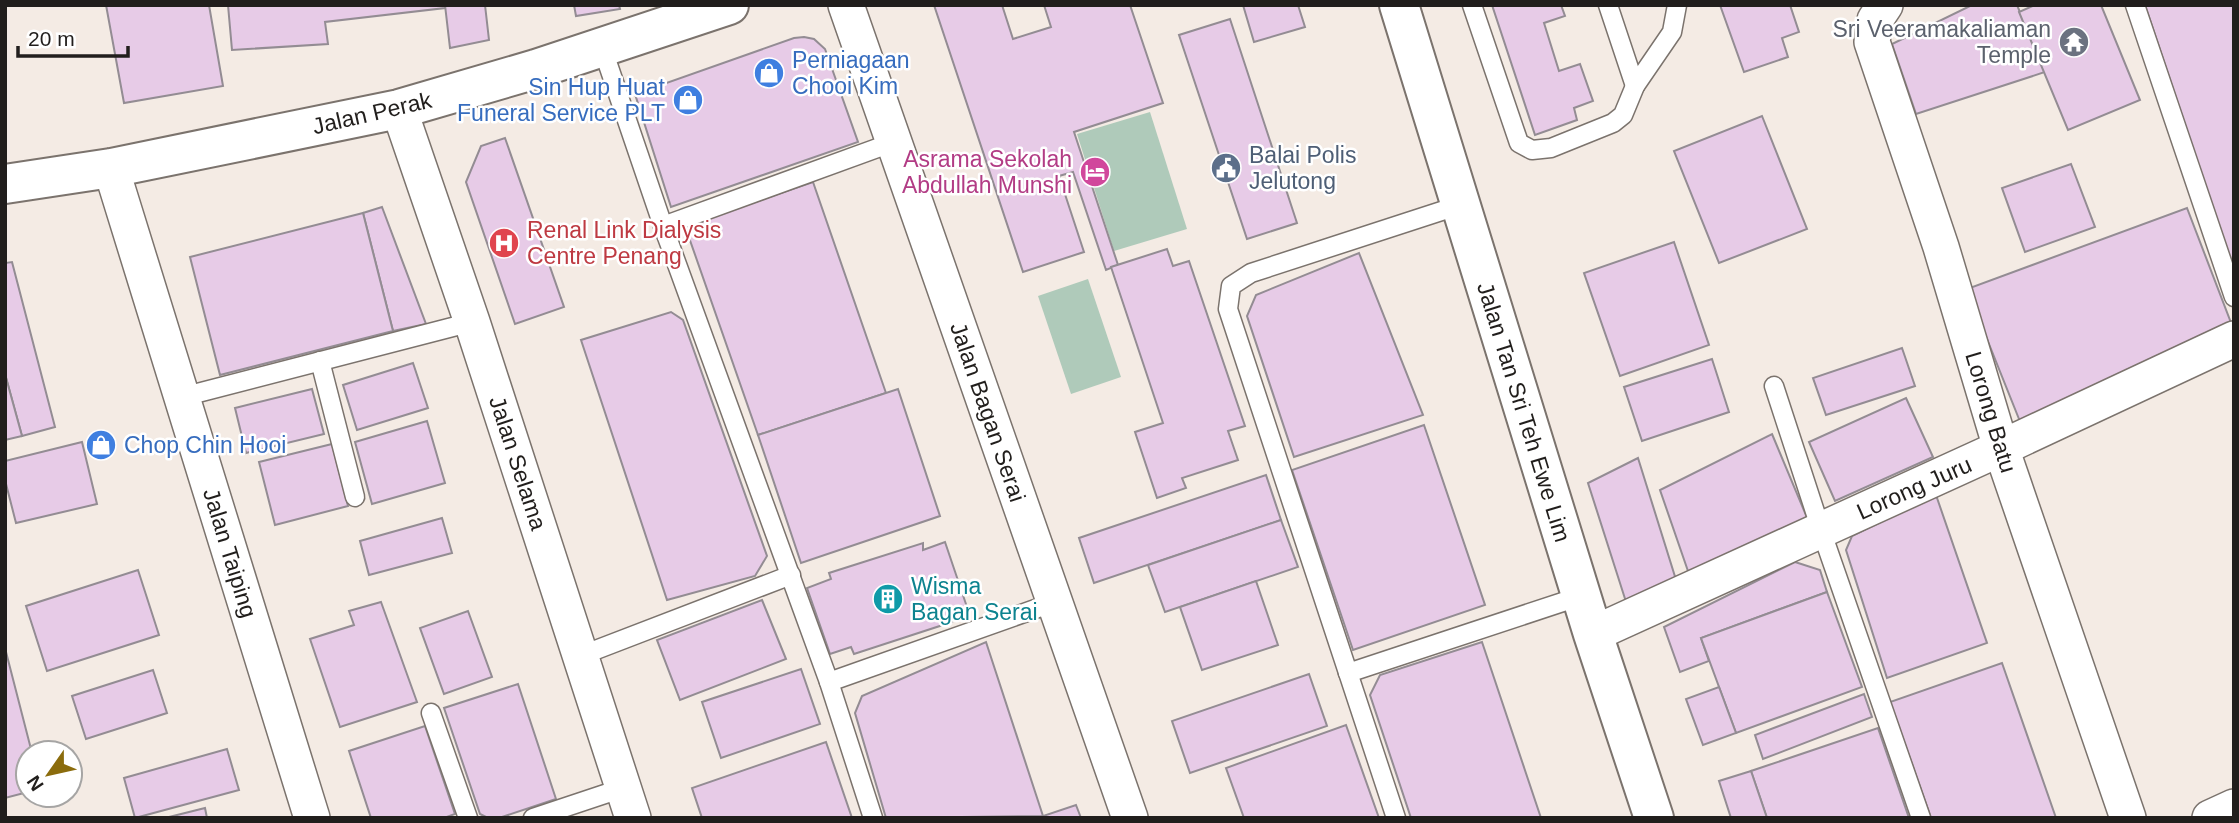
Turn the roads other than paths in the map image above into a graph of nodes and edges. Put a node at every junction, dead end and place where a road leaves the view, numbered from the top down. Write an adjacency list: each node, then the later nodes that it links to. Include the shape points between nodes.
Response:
1 (729, 5): 9 (main road, Jalan Perak)
2 (846, 5): 12 (street, Jalan Bagan Serai)
3 (1399, 5): 15 (main road, Jalan Tan Sri Teh Ewe Lim)
4 (1472, 5): 10 (lane, via 1519,143 1532,150 1552,148 1613,123 1623,115)
5 (1608, 5): 10 (lane)
6 (1677, 5): 10 (lane, via 1672,32)
7 (1885, 5): 23 (street, Lorong Batu, via 1875,20 1872,42 1941,247)
8 (2135, 5): 17 (lane)
9 (602, 47): 11 (main road, Jalan Perak); 16 (lane)
10 (1635, 86)
11 (399, 109): 13 (main road, Jalan Perak); 18 (street, Jalan Selama)
12 (894, 142): 16 (lane); 28 (street, Jalan Bagan Serai)
13 (111, 168): 14 (main road, Jalan Perak); 22 (street, Jalan Taiping)
14 (5, 184)
15 (1460, 205): 27 (main road, Jalan Tan Sri Teh Ewe Lim); 31 (lane, via 1251,273 1231,286 1228,309)
16 (663, 226): 26 (lane)
17 (2234, 298)
18 (472, 322): 20 (lane); 30 (street, Jalan Selama)
19 (2234, 339): 23 (street, Lorong Juru)
20 (320, 361): 22 (lane); 24 (lane)
21 (1774, 387): 25 (lane)
22 (182, 397): 36 (street, Jalan Taiping)
23 (2001, 449): 25 (street, Lorong Juru); 44 (street, Lorong Batu)
24 (355, 496)
25 (1821, 530): 29 (street, Lorong Juru); 43 (lane)
26 (791, 575): 30 (lane); 32 (lane)
27 (1581, 596): 29 (main road, Jalan Tan Sri Teh Ewe Lim); 31 (lane)
28 (1055, 602): 32 (lane); 40 (street, Jalan Bagan Serai)
29 (1593, 634): 42 (main road, Jalan Tan Sri Teh Ewe Lim)
30 (580, 656): 34 (street, Jalan Selama)
31 (1348, 673): 41 (lane)
32 (829, 682): 39 (lane)
33 (431, 713): 37 (lane)
34 (628, 803): 38 (lane)
35 (2234, 807): 45 (street)
36 (312, 818)
37 (468, 818)
38 (533, 818)
39 (873, 818)
40 (1130, 818)
41 (1396, 818)
42 (1654, 818)
43 (1921, 818)
44 (2128, 818)
45 (2210, 818)

